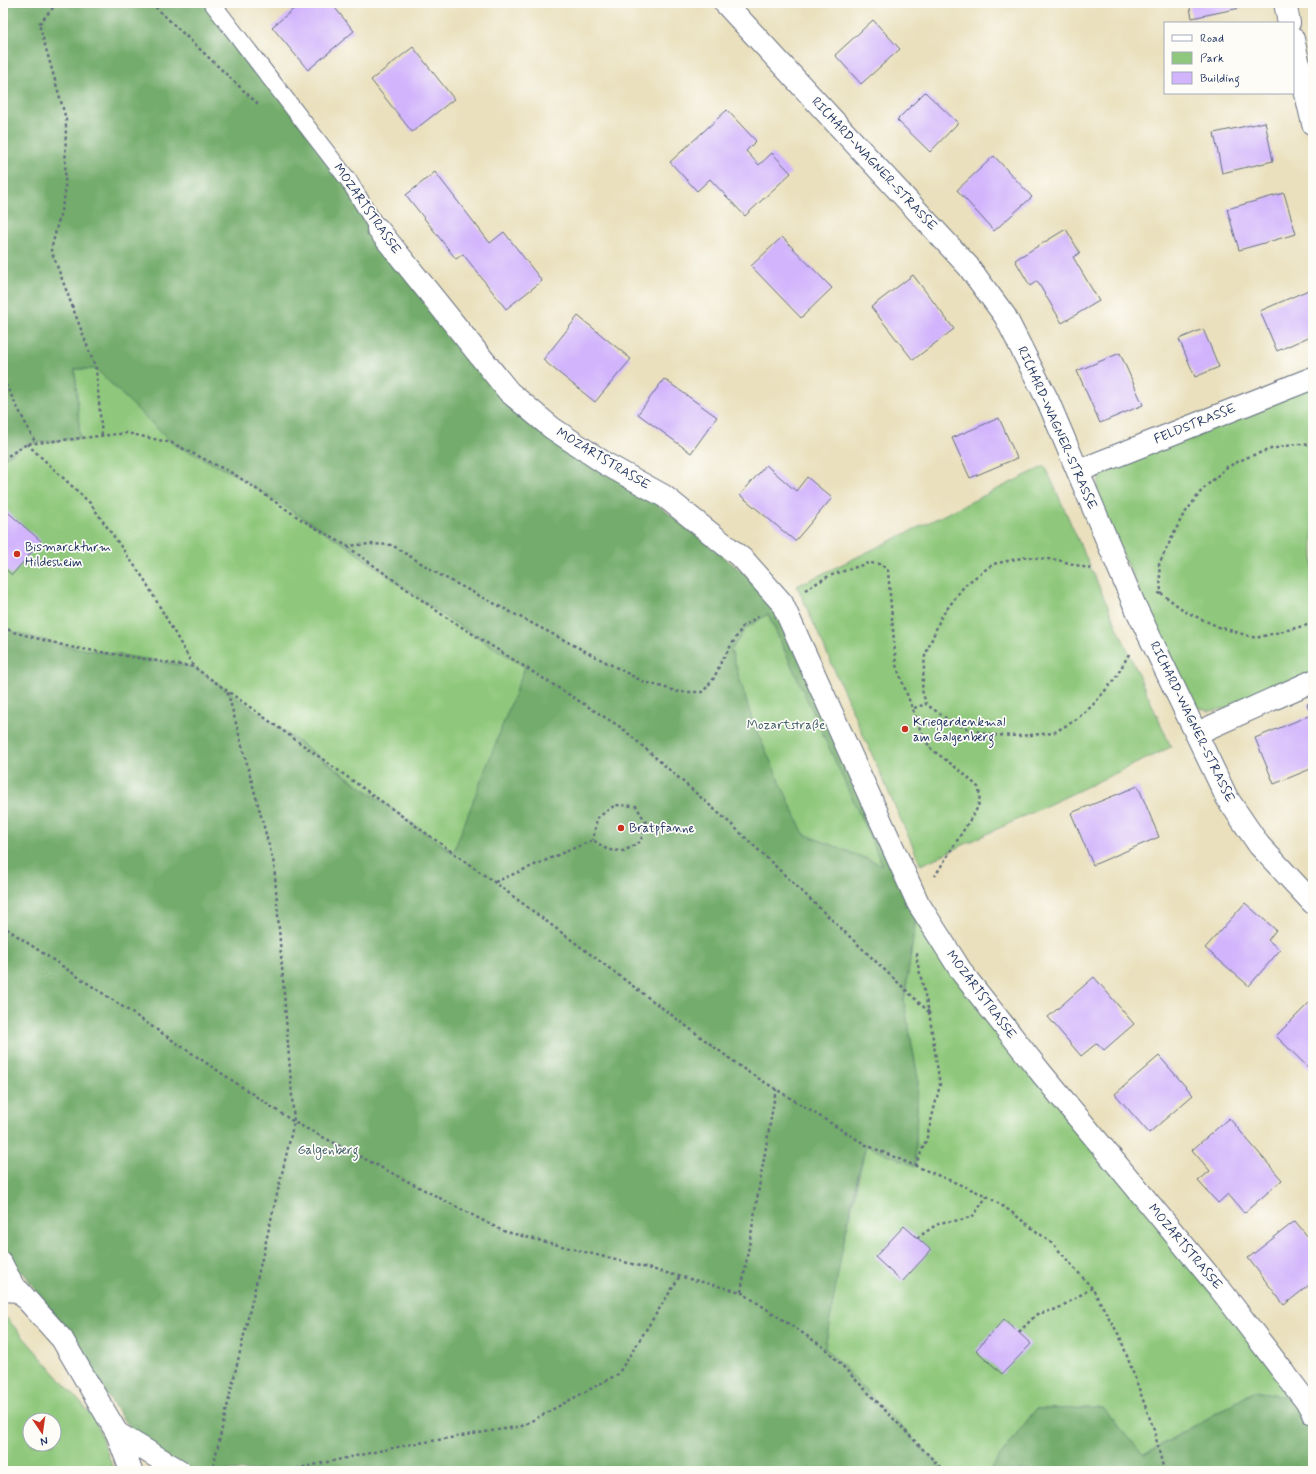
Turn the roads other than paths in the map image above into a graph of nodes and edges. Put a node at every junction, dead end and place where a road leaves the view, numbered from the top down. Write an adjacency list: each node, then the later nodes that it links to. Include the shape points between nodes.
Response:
1 (212, 3): 7 (lane, MOZARTSTRASSE, via 350,181)
2 (725, 3): 9 (street, RICHARD-WAGNER-STRASSE, via 968,266 1005,316 1048,400)
3 (1285, 3): 4 (street)
4 (1289, 22)
5 (1294, 43): 6 (street)
6 (1313, 124)
7 (378, 229): 15 (street, MOZARTSTRASSE, via 510,392 558,432 606,464 664,496 744,560 782,603 918,903 962,974 1220,1289)
8 (1313, 378): 9 (street, FELDSTRASSE)
9 (1078, 471): 11 (street, RICHARD-WAGNER-STRASSE, via 1139,614)
10 (1313, 681): 11 (street)
11 (1197, 733): 12 (street, RICHARD-WAGNER-STRASSE, via 1227,798 1259,845)
12 (1313, 903)
13 (3, 1260): 14 (lane)
14 (11, 1291): 16 (street, via 62,1338)
15 (1313, 1413)
16 (117, 1433): 17 (street); 18 (street)
17 (131, 1471)
18 (180, 1471)

